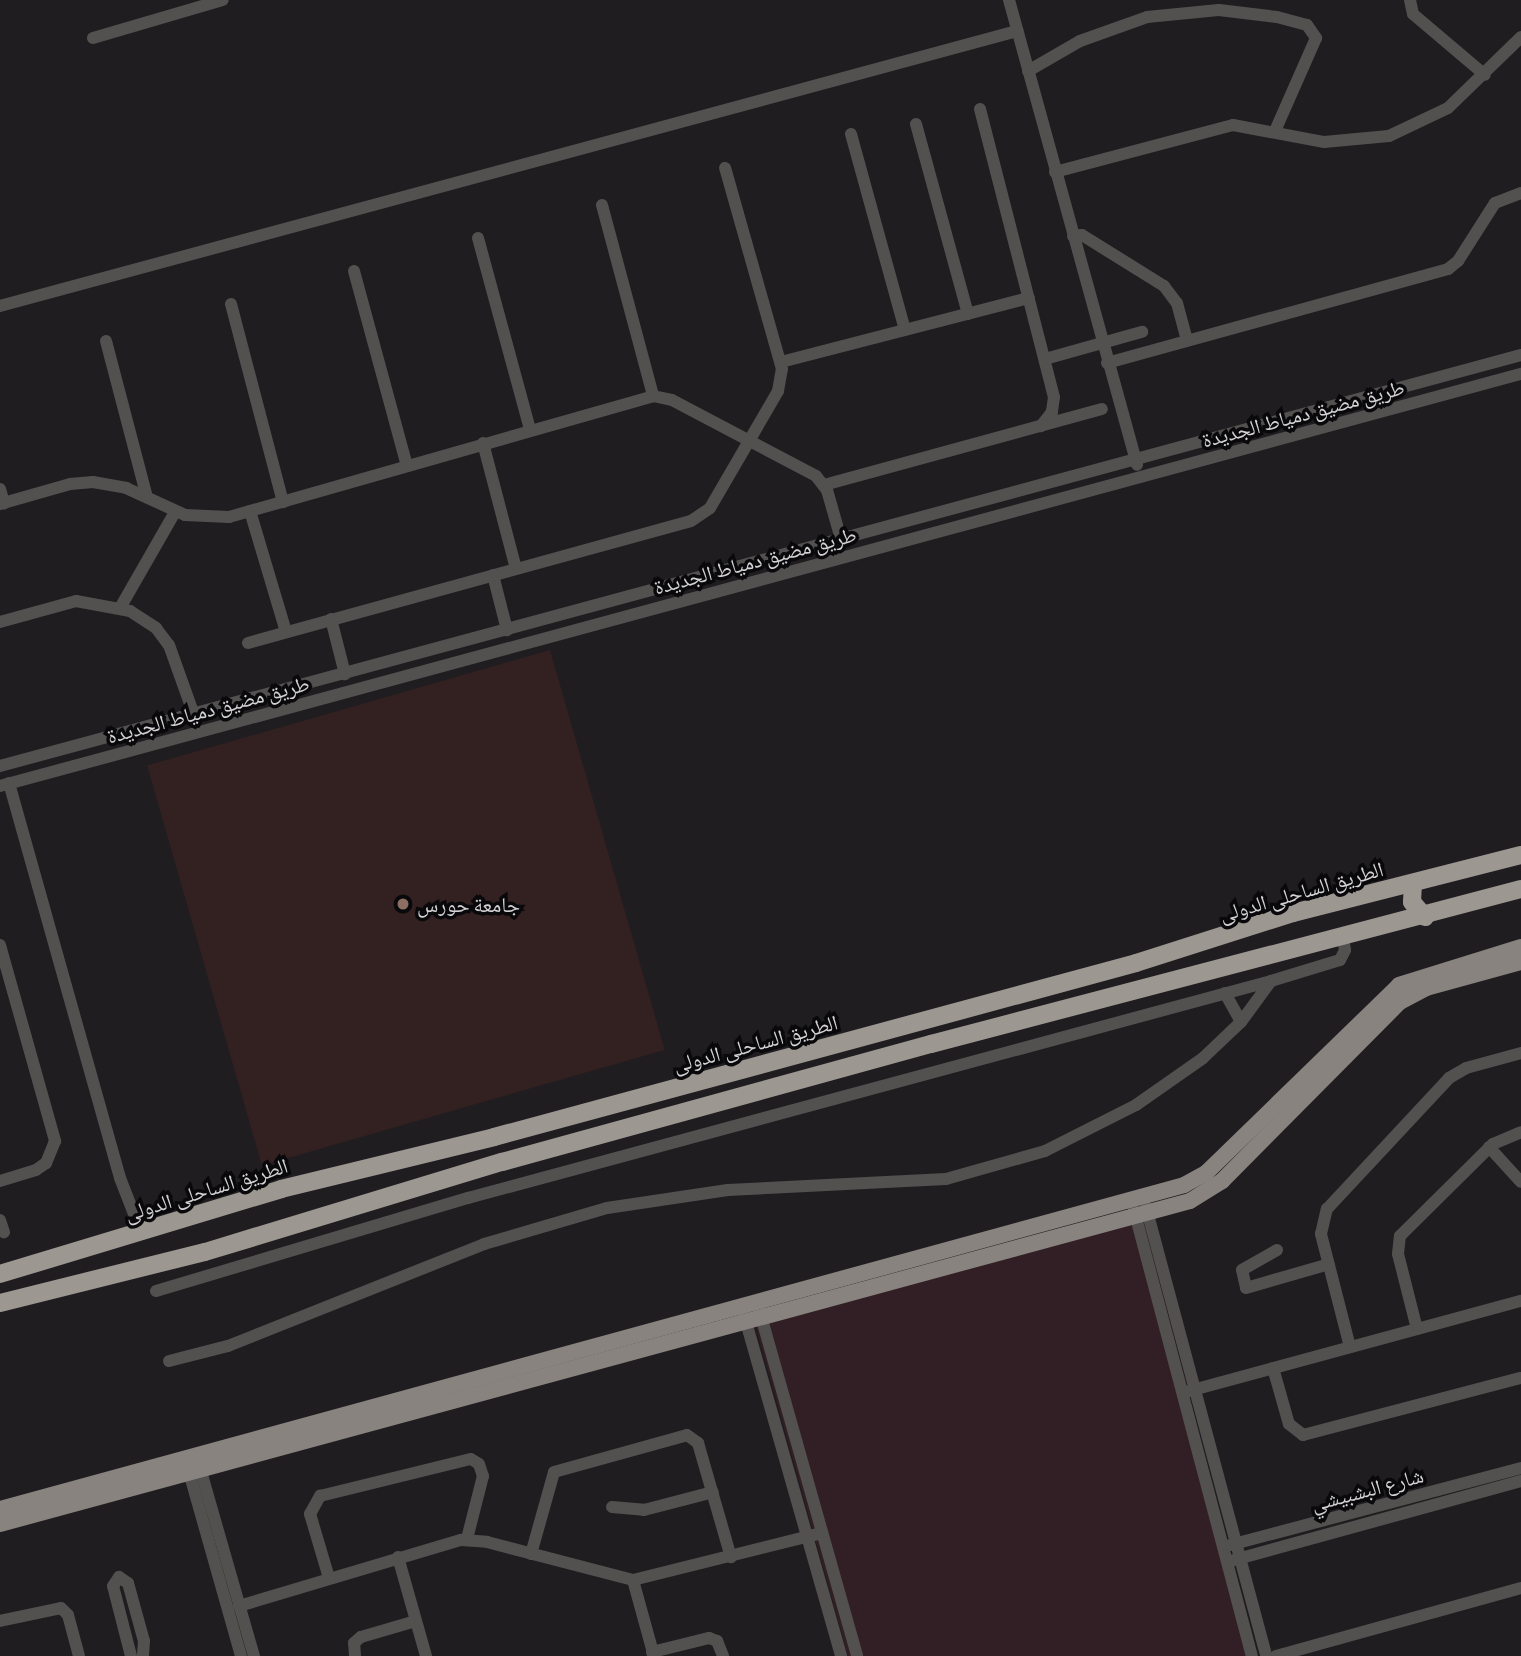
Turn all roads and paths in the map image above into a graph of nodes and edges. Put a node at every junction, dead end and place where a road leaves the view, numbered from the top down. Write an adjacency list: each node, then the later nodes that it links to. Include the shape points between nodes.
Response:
1 (223, 0): 6 (street)
2 (1009, 0): 4 (street)
3 (1410, 0): 8 (street, via 1413,14)
4 (1017, 31): 7 (street); 22 (street)
5 (1521, 37): 8 (street)
6 (93, 38)
7 (1028, 71): 11 (street, via 1080,41 1147,17 1219,10 1278,17 1307,25 1317,38); 14 (street)
8 (1485, 75): 11 (street, via 1441,113 1389,136 1340,142)
9 (980, 109): 20 (street)
10 (916, 124): 23 (street)
11 (1275, 131): 14 (street, via 1222,127)
12 (851, 134): 24 (street)
13 (725, 168): 31 (street)
14 (1055, 172): 17 (street)
15 (1521, 193): 27 (street, via 1495,203 1451,267)
16 (602, 205): 36 (street)
17 (1073, 236): 27 (street, via 1082,235 1164,286 1177,303); 28 (street)
18 (478, 238): 39 (street)
19 (354, 271): 43 (street)
20 (1029, 298): 23 (street); 30 (street)
21 (231, 304): 48 (street)
22 (0, 306)
23 (968, 314): 24 (street)
24 (905, 330): 31 (street)
25 (1142, 331): 28 (street)
26 (106, 341): 47 (street)
27 (1187, 341): 32 (street)
28 (1102, 343): 30 (street); 32 (street)
29 (1521, 355): 33 (street, طريق مضيق دمياط الجديدة)
30 (1045, 359): 38 (street, via 1054,402)
31 (781, 362): 40 (street, via 779,391)
32 (1107, 363): 42 (street)
33 (1450, 374): 35 (street); 42 (street, طريق مضيق دمياط الجديدة)
34 (1521, 374): 35 (street, طريق مضيق دمياط الجديدة)
35 (1456, 391): 44 (street, طريق مضيق دمياط الجديدة)
36 (653, 396): 39 (street); 40 (street, via 672,400)
37 (1102, 409): 38 (street)
38 (1041, 426): 45 (street)
39 (530, 430): 41 (street)
40 (751, 440): 45 (street, via 812,473); 54 (street, via 720,496 698,518)
41 (483, 443): 43 (street); 54 (street)
42 (1135, 459): 44 (street); 52 (street, طريق مضيق دمياط الجديدة)
43 (407, 466): 48 (street)
44 (1141, 476): 55 (street, طريق مضيق دمياط الجديدة)
45 (824, 485): 52 (street)
46 (0, 489): 49 (street)
47 (147, 497): 49 (street, via 115,485 82,482); 51 (street)
48 (283, 502): 50 (street)
49 (2, 504)
50 (250, 511): 51 (street, via 207,519); 61 (street)
51 (174, 512): 57 (street)
52 (841, 539): 53 (street, طريق مضيق دمياط الجديدة)
53 (768, 558): 55 (street); 60 (street, طريق مضيق دمياط الجديدة)
54 (516, 569): 56 (street)
55 (774, 574): 66 (street, طريق مضيق دمياط الجديدة)
56 (493, 575): 58 (street); 60 (street)
57 (120, 608): 59 (street, via 76,601); 64 (street, via 148,622 169,645)
58 (331, 619): 61 (street); 63 (street)
59 (0, 622)
60 (507, 630): 63 (street, طريق مضيق دمياط الجديدة)
61 (286, 632): 62 (street)
62 (248, 643)
63 (345, 674): 64 (street, طريق مضيق دمياط الجديدة)
64 (194, 715): 65 (street, طريق مضيق دمياط الجديدة)
65 (122, 734): 66 (street); 67 (street, طريق مضيق دمياط الجديدة)
66 (128, 751): 68 (street, طريق مضيق دمياط الجديدة)
67 (0, 766)
68 (4, 784): 86 (street, via 120,1178)
69 (1521, 855): 70 (highway, الطريق الساحلى الدولى)
70 (1413, 883): 72 (highway, via 1412,902); 86 (highway, الطريق الساحلى الدولى, via 494,1137 303,1183)
71 (1521, 889): 72 (highway)
72 (1425, 917): 73 (highway)
73 (1343, 938): 77 (street, via 1345,950 1340,960); 92 (highway, via 965,1035 502,1162 205,1252)
74 (0, 945): 83 (street, via 55,1141 46,1163)
75 (1521, 947): 85 (main road, via 1399,985 1206,1174)
76 (1521, 962): 85 (main road, via 1408,996 1216,1186 1190,1201)
77 (1271, 981): 78 (street); 79 (street)
78 (1225, 993): 79 (street); 90 (street, via 468,1198)
79 (1241, 1022): 96 (street, via 1203,1058 1136,1105 1045,1151 946,1179 728,1191 607,1208 484,1244 228,1346)
80 (1521, 1053): 88 (street, via 1453,1075 1330,1205 1321,1229)
81 (1521, 1132): 82 (street)
82 (1489, 1147): 84 (street); 94 (street, via 1400,1236 1398,1254)
83 (0, 1181)
84 (1521, 1182)
85 (1140, 1206): 93 (main road); 99 (street)
86 (141, 1231): 89 (highway, الطريق الساحلى الدولى)
87 (1277, 1250): 88 (street, via 1242,1270 1246,1288)
88 (1329, 1264): 95 (street)
89 (0, 1274)
90 (156, 1291)
91 (1521, 1301): 94 (street)
92 (0, 1303)
93 (752, 1313): 100 (main road); 108 (street); 110 (street)
94 (1417, 1329): 95 (street)
95 (1350, 1347): 97 (street)
96 (169, 1361)
97 (1273, 1368): 98 (street, via 1289,1424 1306,1435); 99 (street)
98 (1521, 1378)
99 (1188, 1391): 112 (street); 113 (street)
100 (193, 1464): 105 (main road); 107 (main road); 122 (street); 129 (street)
101 (1521, 1468): 106 (street, شارع البشبيشي)
102 (1521, 1481): 109 (street, شارع البشبيشي)
103 (713, 1492): 104 (street, via 644,1510); 114 (street, via 698,1443 690,1435 562,1468 550,1480); 116 (street)
104 (612, 1507)
105 (0, 1509)
106 (1318, 1522): 109 (street); 112 (street, شارع البشبيشي)
107 (0, 1524)
108 (822, 1533): 110 (street); 135 (street)
109 (1322, 1536): 117 (street, شارع البشبيشي)
110 (807, 1537): 116 (street); 134 (street)
111 (467, 1539): 114 (street); 115 (street); 119 (street, via 483,1476 482,1467 471,1459 320,1496 310,1514)
112 (1237, 1543): 113 (street, شارع البشبيشي); 117 (street)
113 (1223, 1546): 118 (street)
114 (531, 1554): 120 (street)
115 (398, 1557): 119 (street); 124 (street)
116 (731, 1557): 120 (street)
117 (1241, 1558): 118 (street, شارع البشبيشي); 137 (street)
118 (1227, 1562): 136 (street)
119 (329, 1578): 122 (street)
120 (633, 1580): 125 (street)
121 (1521, 1588): 138 (street)
122 (239, 1605): 130 (street)
123 (0, 1621): 126 (street, via 61,1608 68,1615)
124 (416, 1621): 131 (street, via 361,1637 354,1646); 132 (street)
125 (653, 1654): 133 (street, via 709,1638 717,1641)
126 (79, 1656)
127 (131, 1656): 128 (street, via 113,1586 119,1577 128,1583 144,1641)
128 (143, 1656)
129 (241, 1656)
130 (254, 1656)
131 (355, 1656)
132 (426, 1656)
133 (723, 1656)
134 (841, 1656)
135 (857, 1656)
136 (1252, 1656)
137 (1266, 1656)
138 (1276, 1656)

